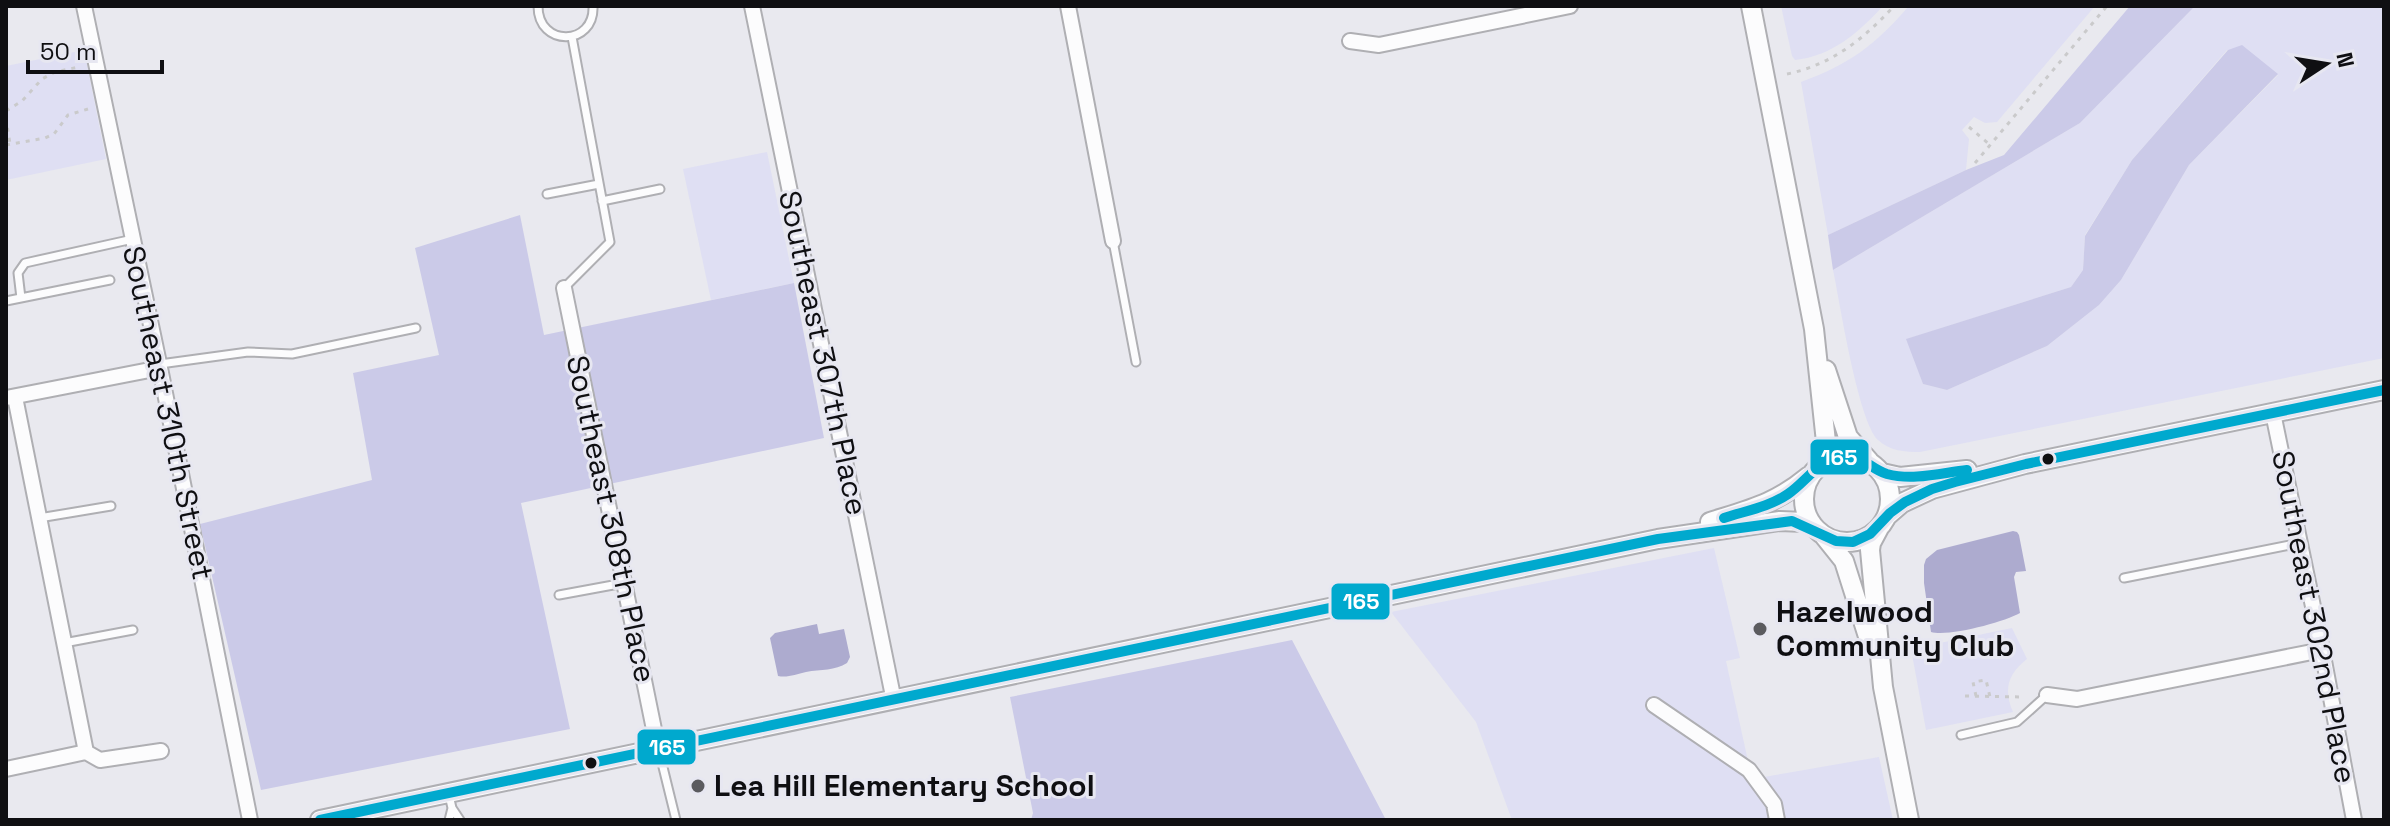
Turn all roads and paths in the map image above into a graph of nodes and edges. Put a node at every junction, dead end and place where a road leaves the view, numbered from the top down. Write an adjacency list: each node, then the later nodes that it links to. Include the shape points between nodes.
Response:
1 (84, 6): 12 (street, Southeast 310th Street)
2 (538, 6): 10 (lane, via 545,28)
3 (593, 6): 10 (lane, via 586,28)
4 (752, 6): 58 (street, Southeast 307th Place)
5 (1068, 6): 26 (street)
6 (1570, 6): 11 (street, via 1379,45)
7 (1751, 6): 32 (street)
8 (1894, 6): 13 (path, via 1834,58)
9 (2107, 6): 19 (path)
10 (572, 37): 21 (lane)
11 (1350, 41)
12 (95, 63): 14 (street, Southeast 310th Street); 15 (path, via 51,74)
13 (1787, 74)
14 (104, 106): 18 (path, via 72,112 45,138); 25 (street, Southeast 310th Street)
15 (6, 111)
16 (6, 118): 18 (path)
17 (1969, 127): 19 (path)
18 (8, 144)
19 (1989, 144): 20 (path)
20 (1975, 163)
21 (599, 184): 23 (lane); 24 (lane)
22 (660, 189): 24 (lane)
23 (547, 194)
24 (602, 201): 28 (lane, via 610,242)
25 (133, 239): 29 (lane, via 25,263 18,273); 34 (street, Southeast 310th Street)
26 (1113, 241): 33 (lane)
27 (110, 280): 29 (lane)
28 (564, 288): 48 (street, Southeast 308th Place)
29 (21, 298): 30 (lane)
30 (6, 301)
31 (416, 328): 34 (lane, via 292,354 248,352)
32 (1814, 329): 39 (street, via 1848,437); 40 (street, via 1826,442)
33 (1136, 362)
34 (160, 366): 36 (street); 66 (street, Southeast 310th Street)
35 (2384, 390): 37 (street)
36 (10, 397): 42 (street)
37 (2273, 413): 38 (street); 46 (street, Southeast 302nd Place)
38 (2025, 464): 39 (street, via 1900,477); 43 (street, via 1932,489 1902,503)
39 (1876, 468): 40 (street, via 1845,456 1831,458); 43 (street, via 1888,486 1890,501)
40 (1815, 470): 44 (street, via 1803,502); 45 (street, via 1769,503)
41 (111, 506): 42 (lane)
42 (39, 518): 51 (street)
43 (1883, 522): 44 (street, via 1867,538 1853,542 1838,542); 53 (street, via 1870,550)
44 (1819, 532): 45 (street, via 1804,522 1780,521); 53 (street, via 1851,576)
45 (1658, 539): 58 (street)
46 (2300, 543): 47 (lane); 52 (street, Southeast 302nd Place)
47 (2124, 578)
48 (624, 583): 49 (lane); 61 (street, Southeast 308th Place)
49 (559, 595)
50 (133, 630): 51 (lane)
51 (64, 643): 63 (street)
52 (2322, 650): 54 (street, via 2077,699); 73 (street, Southeast 302nd Place)
53 (1883, 687): 72 (street)
54 (2047, 695): 57 (path); 60 (lane, via 2017,722)
55 (1965, 696): 56 (path)
56 (1976, 696): 57 (path); 57 (path, via 1973,682 1986,680)
57 (1990, 697)
58 (894, 701): 61 (street)
59 (1654, 705): 71 (street, via 1749,770 1774,804)
60 (1961, 735)
61 (658, 749): 65 (street); 70 (lane)
62 (161, 751): 63 (street, via 100,760)
63 (86, 752): 64 (street)
64 (6, 769)
65 (450, 801): 67 (street); 68 (lane); 69 (lane)
66 (250, 820)
67 (320, 820)
68 (449, 820)
69 (460, 820)
70 (676, 820)
71 (1777, 820)
72 (1909, 820)
73 (2354, 820)

